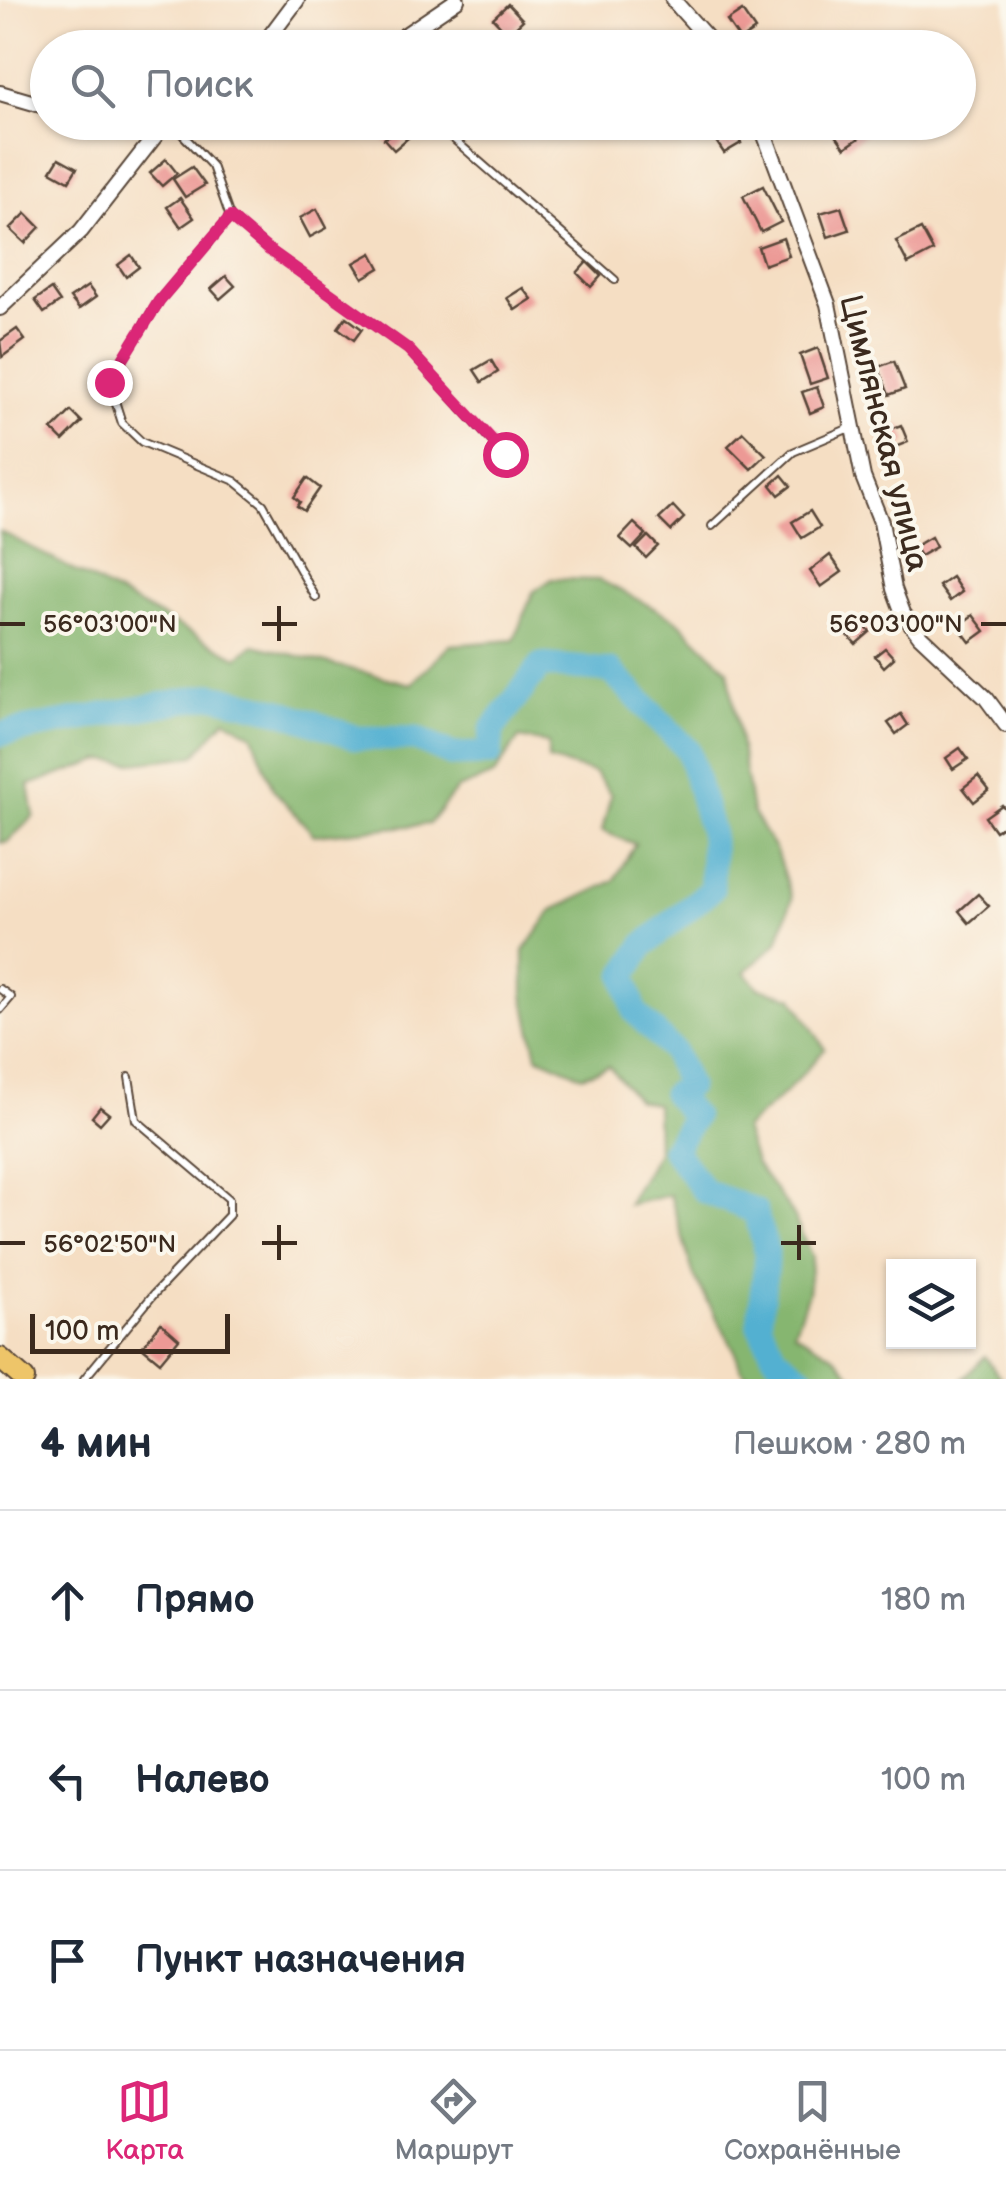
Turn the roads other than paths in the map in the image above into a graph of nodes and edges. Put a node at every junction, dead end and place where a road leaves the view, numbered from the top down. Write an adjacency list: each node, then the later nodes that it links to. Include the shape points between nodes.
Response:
1 (297, 0): 4 (street)
2 (457, 0): 5 (street)
3 (673, 0): 6 (street)
4 (274, 30)
5 (412, 30)
6 (700, 30)
7 (0, 93): 8 (street)
8 (30, 102)
9 (154, 140): 15 (street, via 81,231)
10 (186, 140): 13 (lane, via 212,166)
11 (455, 140): 14 (lane)
12 (767, 140): 16 (street, Цимлянская улица, via 828,304)
13 (230, 217): 17 (lane, via 408,349); 19 (lane, via 159,301 109,382 122,423 142,442 235,480 262,504)
14 (614, 280)
15 (0, 308)
16 (853, 426): 18 (lane, via 793,452); 20 (street, Цимлянская улица, via 902,613)
17 (505, 454)
18 (712, 526)
19 (316, 598)
20 (1006, 726)
21 (0, 989): 22 (lane, via 11,997)
22 (0, 1010)
23 (129, 1076): 26 (lane, via 136,1120 230,1199 230,1215)
24 (0, 1358): 25 (main road)
25 (24, 1379)
26 (84, 1379)

